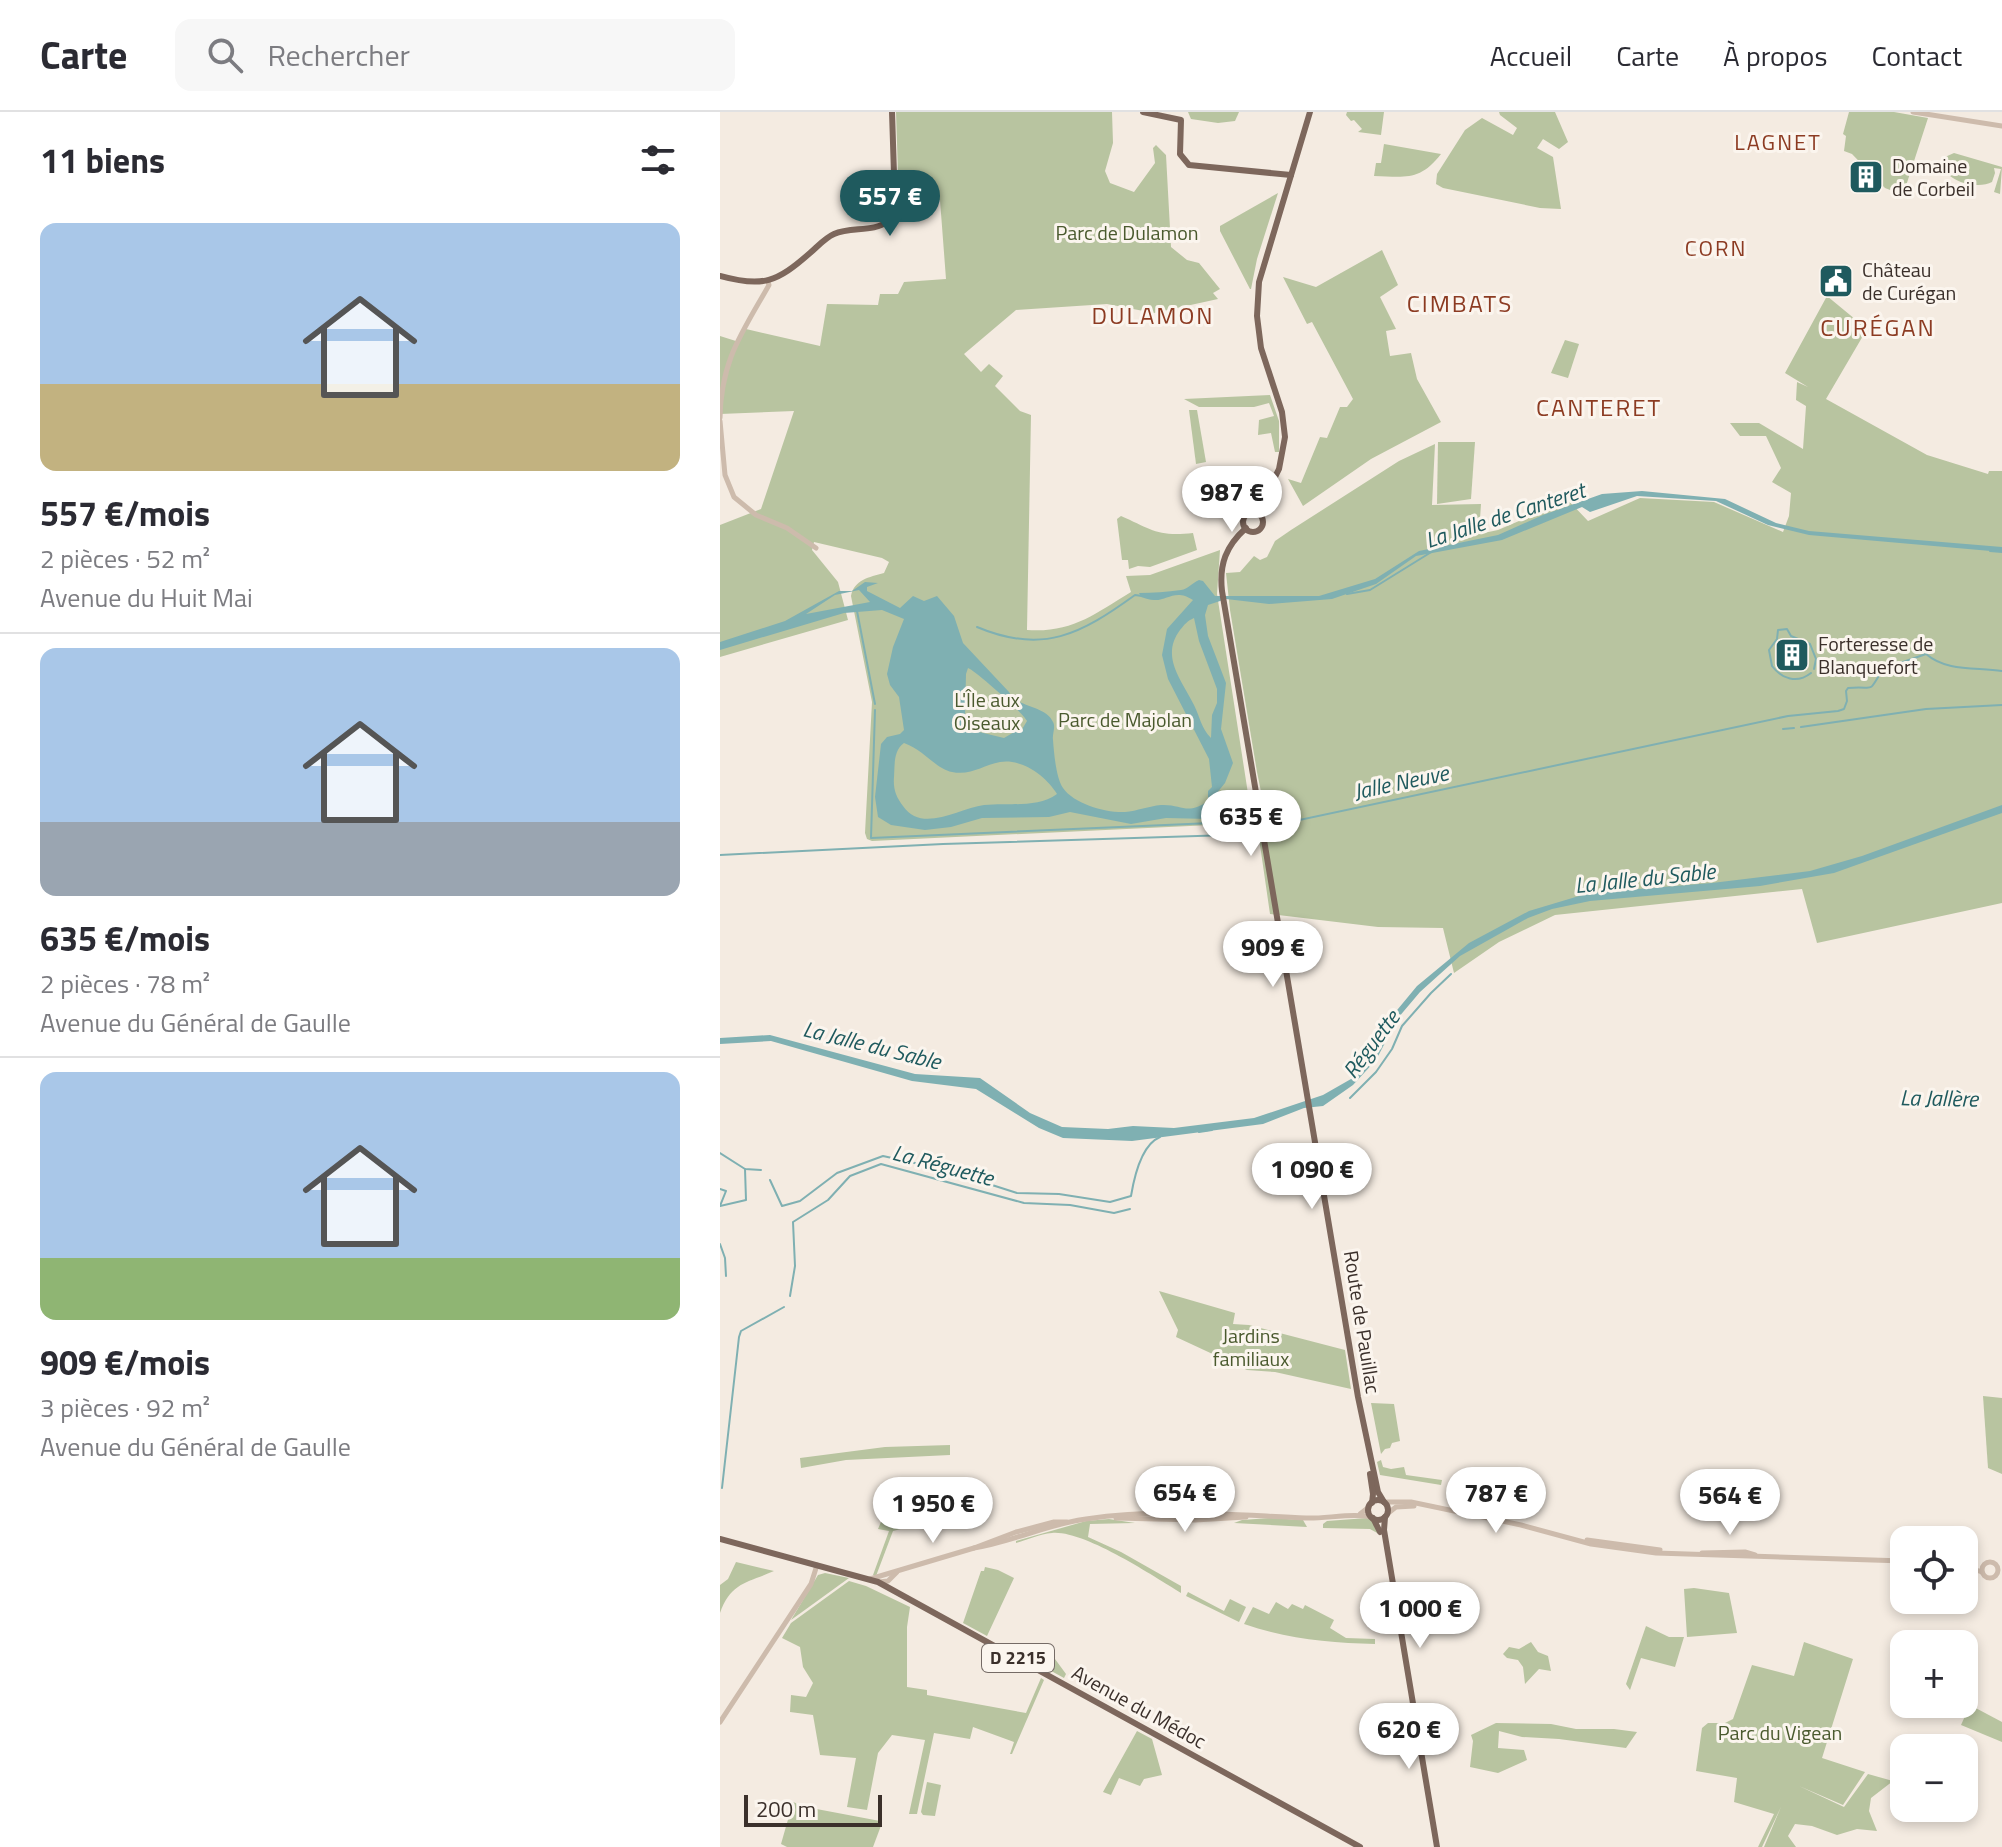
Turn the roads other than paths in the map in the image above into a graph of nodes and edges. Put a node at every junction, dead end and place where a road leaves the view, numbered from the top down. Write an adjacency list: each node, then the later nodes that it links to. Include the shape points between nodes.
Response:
1 (892, 112): 8 (main road, via 895,205 888,221 835,234)
2 (1143, 112): 6 (main road, via 1181,120 1180,154 1189,165)
3 (1310, 112): 6 (main road)
4 (1913, 112): 5 (street)
5 (2002, 126)
6 (1291, 175): 10 (main road, via 1262,266 1257,300 1262,356 1285,437 1279,469)
7 (720, 276): 8 (main road)
8 (768, 282): 9 (street, via 727,366)
9 (720, 419): 12 (street, via 725,475 734,497)
10 (1257, 513): 11 (main road, via 1245,516); 11 (main road, via 1263,519 1260,528)
11 (1246, 528): 13 (main road, Route de Pauillac, via 1224,557 1222,591)
12 (816, 548)
13 (1361, 1412): 14 (main road, Route de Pauillac); 15 (main road, Route de Pauillac, via 1373,1493)
14 (1384, 1502): 15 (main road); 16 (street); 18 (main road)
15 (1370, 1505): 17 (street); 19 (main road)
16 (1419, 1506): 18 (street, via 1400,1506); 21 (street, via 1612,1547)
17 (1355, 1516): 19 (street); 25 (street, via 1109,1517 1046,1524)
18 (1386, 1516): 19 (main road); 33 (main road)
19 (1373, 1518): 33 (main road, via 1380,1531)
20 (720, 1539): 24 (main road, Avenue du Médoc / D 2215)
21 (1890, 1561)
22 (1986, 1563): 23 (street); 27 (street, via 1995,1564); 28 (street)
23 (1978, 1564)
24 (817, 1565): 29 (main road, Avenue du Médoc / D 2215); 34 (street, via 811,1584)
25 (901, 1570): 29 (street); 30 (street)
26 (1978, 1571): 28 (street)
27 (2000, 1572): 28 (street, via 1988,1577)
28 (1983, 1573)
29 (868, 1579): 31 (main road, Avenue du Médoc / D 2215)
30 (888, 1581): 31 (street); 32 (street)
31 (878, 1582): 32 (main road, Avenue du Médoc / D 2215)
32 (893, 1590): 35 (main road, Avenue du Médoc / D 2215)
33 (1411, 1695): 36 (main road)
34 (720, 1722)
35 (1360, 1847)
36 (1437, 1847)

